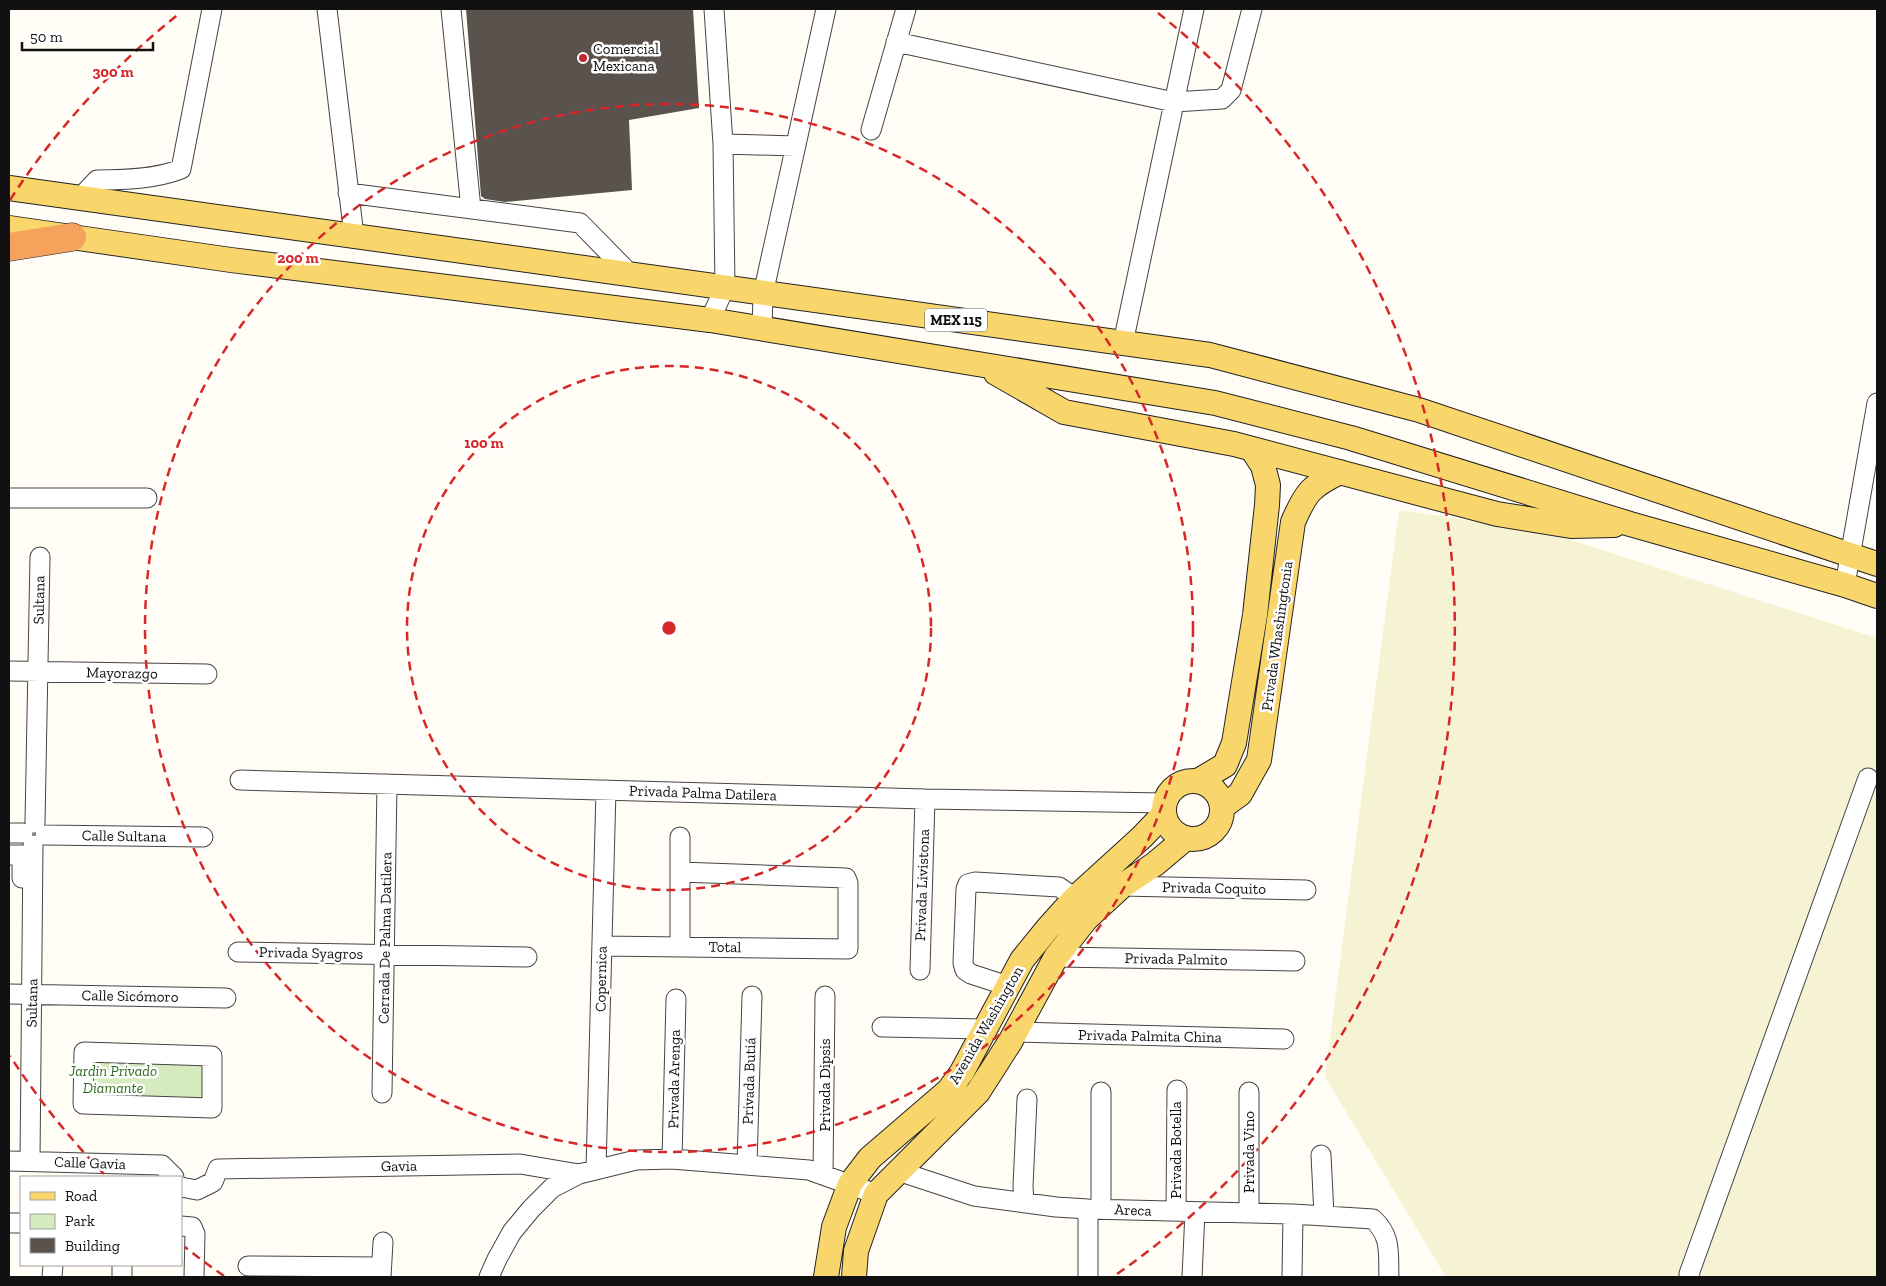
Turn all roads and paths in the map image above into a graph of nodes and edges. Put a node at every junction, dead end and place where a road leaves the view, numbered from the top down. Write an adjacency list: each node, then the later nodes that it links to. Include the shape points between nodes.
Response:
1 (212, 9): 16 (street, via 181,168 168,174 97,180)
2 (327, 9): 15 (street)
3 (450, 9): 17 (street)
4 (714, 9): 12 (street)
5 (826, 9): 13 (street)
6 (906, 9): 9 (street)
7 (1194, 9): 10 (street)
8 (1252, 9): 10 (street, via 1231,90 1222,99)
9 (896, 42): 10 (street); 11 (street)
10 (1174, 102): 27 (street)
11 (871, 130)
12 (723, 144): 13 (street); 23 (street)
13 (796, 146): 24 (street)
14 (9, 188): 16 (main road, MEX 115)
15 (348, 193): 17 (street); 19 (street)
16 (81, 197): 19 (main road, MEX 115)
17 (471, 208): 22 (street, via 580,223)
18 (9, 228): 20 (main road)
19 (354, 236): 22 (main road, MEX 115)
20 (72, 237): 21 (highway); 25 (main road)
21 (9, 247)
22 (630, 274): 23 (main road, MEX 115)
23 (724, 288): 24 (main road, MEX 115); 25 (street)
24 (763, 294): 26 (street); 27 (main road, MEX 115)
25 (710, 320): 26 (main road)
26 (762, 329): 28 (main road)
27 (1123, 343): 35 (main road, MEX 115, via 1210,355 1419,410)
28 (981, 365): 30 (main road, via 1064,412); 34 (main road, via 1214,403 1351,438)
29 (1877, 403): 35 (street)
30 (1252, 449): 31 (main road); 45 (main road, Privada Whashingtonia, via 1263,466 1268,485 1251,643 1234,743 1225,765)
31 (1340, 472): 34 (main road, via 1497,514 1571,526); 49 (main road, Privada Whashingtonia, via 1319,483 1302,500 1293,522 1259,760 1240,794)
32 (9, 498): 33 (street)
33 (147, 498)
34 (1630, 524): 38 (main road)
35 (1851, 556): 37 (main road, MEX 115); 38 (street)
36 (40, 557): 41 (street, Sultana)
37 (1877, 564)
38 (1845, 585): 39 (main road)
39 (1877, 596)
40 (9, 671): 41 (street, Mayorazgo)
41 (38, 672): 42 (street, Mayorazgo); 51 (street, Sultana)
42 (206, 674)
43 (1868, 778): 118 (street)
44 (240, 780): 46 (street, Privada Palma Datilera)
45 (1198, 781): 49 (main road, via 1215,790); 50 (main road, via 1177,785 1169,793)
46 (387, 784): 47 (street, Privada Palma Datilera); 63 (street, Cerrada De Palma Datilera)
47 (606, 790): 48 (street, Privada Palma Datilera); 60 (street, Copernica)
48 (925, 799): 50 (street, Privada Palma Datilera); 67 (street, Privada Livistona)
49 (1222, 807): 54 (main road, via 1218,825 1212,832 1204,837)
50 (1165, 808): 54 (main road, via 1172,829); 59 (main road, Avenida Washington, via 1142,838)
51 (29, 834): 52 (street, Calle Sultana); 69 (street, Sultana)
52 (203, 837)
53 (680, 837): 56 (street)
54 (1186, 838): 57 (main road, Avenida Washington)
55 (9, 855): 69 (street, via 22,855)
56 (680, 872): 61 (street); 61 (street, Total, via 846,878 854,953)
57 (1122, 886): 58 (street, Privada Coquito); 65 (main road, Avenida Washington, via 1086,919)
58 (1306, 890)
59 (1075, 898): 68 (main road, Avenida Washington, via 1022,960); 68 (street, via 1059,887 968,884 965,970)
60 (602, 946): 61 (street, Total); 92 (street, Copernica)
61 (680, 947)
62 (238, 952): 63 (street, Privada Syagros)
63 (384, 954): 64 (street, Privada Syagros); 82 (street, Cerrada De Palma Datilera)
64 (527, 957)
65 (1056, 957): 66 (street, Privada Palmito); 76 (main road, Avenida Washington)
66 (1296, 961)
67 (920, 970)
68 (1008, 986): 75 (main road, Avenida Washington)
69 (21, 994): 72 (street, Calle Sicómoro); 84 (street); 88 (street, Sultana)
70 (752, 996): 89 (street, Privada Butiá)
71 (825, 996): 94 (street, Privada Dipsis)
72 (226, 998)
73 (676, 999): 86 (street, Privada Arenga)
74 (882, 1027): 75 (street)
75 (985, 1029): 95 (main road, Avenida Washington, via 949,1090 870,1158)
76 (1016, 1032): 77 (street, Privada Palmita China); 91 (main road, Avenida Washington, via 978,1092)
77 (1284, 1039)
78 (84, 1056): 78 (street, via 83,1104 212,1108 212,1056 84,1052)
79 (1176, 1090): 100 (street, Privada Botella)
80 (1101, 1092): 99 (street)
81 (1249, 1092): 102 (street, Privada Vino)
82 (382, 1093)
83 (1027, 1098): 98 (street)
84 (21, 1141)
85 (1321, 1155): 104 (street)
86 (672, 1160): 89 (street); 92 (street, via 636,1160)
87 (9, 1161): 88 (street, Calle Gavia)
88 (30, 1161): 90 (street, Calle Gavia)
89 (747, 1165): 94 (street)
90 (90, 1170): 93 (street, Calle Gavia, via 162,1165)
91 (898, 1171): 97 (main road, Avenida Washington); 98 (street, Areca, via 974,1196)
92 (588, 1172): 96 (street, Gavia, via 520,1164 218,1169 213,1182 197,1190); 111 (street, via 552,1188 531,1209 512,1232)
93 (172, 1174)
94 (823, 1174): 95 (street)
95 (850, 1184): 97 (street); 112 (main road, Avenida Washington, via 834,1227)
96 (182, 1187)
97 (876, 1194): 113 (main road, Avenida Washington, via 856,1251)
98 (1024, 1203): 99 (street, Areca)
99 (1094, 1209): 100 (street, Areca); 114 (street)
100 (1176, 1211): 101 (street, Areca)
101 (1195, 1212): 102 (street, Areca); 115 (street)
102 (1249, 1213): 103 (street, Areca)
103 (1293, 1214): 104 (street, Areca); 116 (street)
104 (1324, 1215): 117 (street, Areca, via 1373,1219 1388,1240)
105 (186, 1226): 110 (street, via 195,1234)
106 (383, 1242): 109 (street)
107 (248, 1266): 108 (street)
108 (275, 1272): 109 (street)
109 (381, 1272)
110 (194, 1277)
111 (489, 1277)
112 (826, 1277)
113 (854, 1277)
114 (1088, 1277)
115 (1192, 1277)
116 (1292, 1277)
117 (1388, 1277)
118 (1690, 1277)

